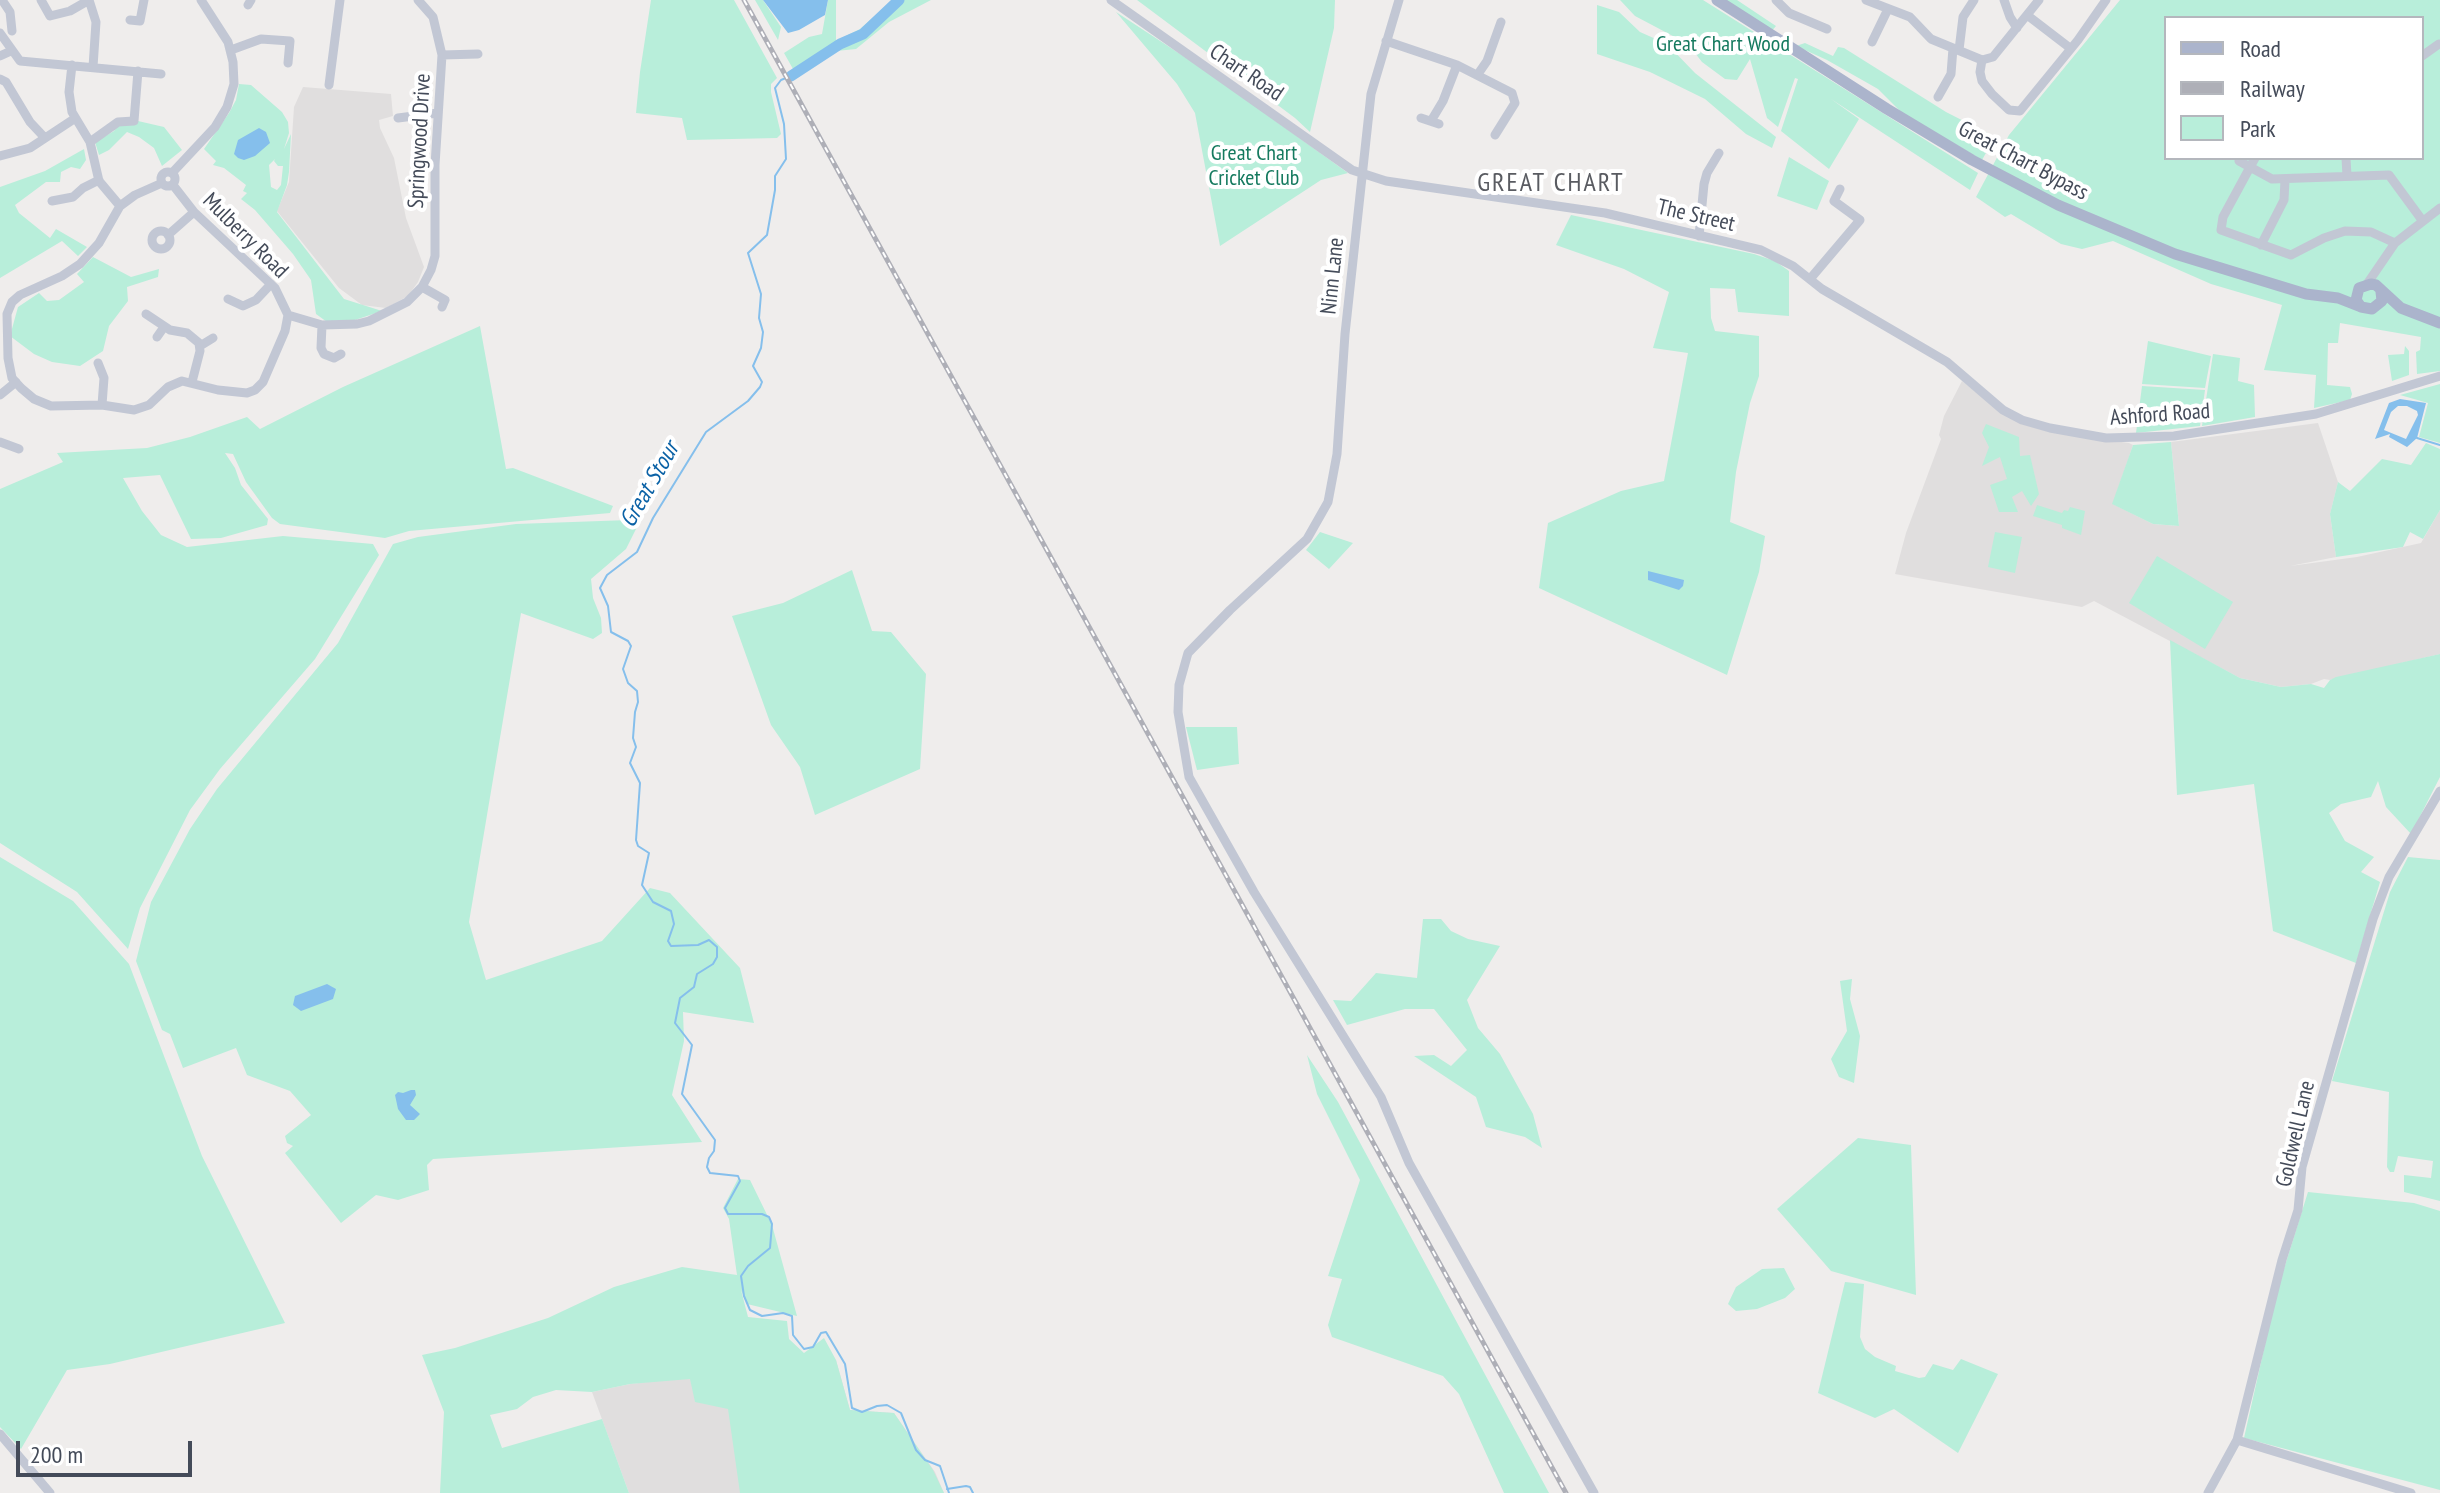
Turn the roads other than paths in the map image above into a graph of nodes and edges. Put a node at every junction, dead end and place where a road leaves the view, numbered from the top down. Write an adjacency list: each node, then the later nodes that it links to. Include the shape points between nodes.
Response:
1 (3, 0): 23 (street)
2 (41, 0): 3 (street, via 50,16)
3 (89, 0): 38 (street, via 96,22)
4 (144, 0): 19 (street, via 140,21)
5 (201, 0): 29 (street)
6 (340, 0): 43 (street)
7 (418, 0): 32 (street, Springwood Drive, via 433,17)
8 (1111, 0): 60 (street, Chart Road)
9 (1399, 0): 25 (street, Ninn Lane)
10 (1717, 0): 82 (main road, Great Chart Bypass, via 1972,160 2058,205 2189,259 2306,294)
11 (1866, 0): 17 (street)
12 (1974, 0): 28 (street, via 1963,17)
13 (2004, 0): 21 (street)
14 (2039, 0): 18 (street)
15 (2106, 0): 27 (street)
16 (1780, 2): 22 (street, via 1800,19)
17 (1888, 9): 26 (street); 28 (street, via 1910,17 1931,39)
18 (2028, 14): 21 (street); 27 (street)
19 (130, 20)
20 (1502, 28): 41 (street)
21 (2017, 28): 34 (street, via 1993,57)
22 (1827, 29)
23 (12, 31)
24 (0, 33): 30 (street)
25 (1386, 41): 37 (street); 60 (street, Ninn Lane, via 1373,82)
26 (1872, 42)
27 (2070, 48): 34 (street, via 2015,112 1982,81)
28 (1956, 49): 34 (street); 44 (street, via 1951,74)
29 (231, 50): 35 (street, via 261,39 290,41); 64 (street, via 235,77 227,107 196,151 172,173 163,174)
30 (11, 51): 33 (street); 36 (street, via 20,61)
31 (472, 52): 32 (street)
32 (442, 55): 46 (street, Springwood Drive)
33 (0, 56)
34 (1982, 60)
35 (288, 63)
36 (72, 65): 38 (street); 49 (street)
37 (1457, 65): 41 (street); 50 (street)
38 (93, 67): 39 (street)
39 (138, 71): 40 (street); 53 (street, via 134,121 118,122)
40 (161, 74)
41 (1478, 74): 51 (street, via 1515,98)
42 (0, 79): 52 (street)
43 (329, 85)
44 (1938, 97)
45 (408, 105): 47 (street)
46 (437, 113): 47 (street); 78 (street, Springwood Drive, via 435,256)
47 (410, 116): 48 (street)
48 (398, 118)
49 (74, 119): 52 (street); 53 (street)
50 (1430, 121)
51 (1500, 131)
52 (45, 138): 55 (street)
53 (90, 142): 62 (street)
54 (1719, 153): 72 (street, via 1704,184)
55 (0, 156)
56 (2254, 160): 59 (street)
57 (2346, 160): 61 (street)
58 (2239, 161): 59 (street)
59 (2250, 168): 63 (street); 74 (street, via 2220,225 2221,230)
60 (1363, 174): 72 (street, The Street, via 1605,213); 109 (street, Ninn Lane, via 1328,502 1307,539 1188,653 1179,685 1184,756 1189,777 1254,892 1381,1097 1409,1163)
61 (2347, 176): 63 (street); 70 (street, via 2389,175)
62 (99, 180): 66 (street); 67 (street)
63 (2285, 180): 74 (street, via 2284,200)
64 (168, 184): 67 (street); 69 (street, Mulberry Road)
65 (1840, 189): 76 (street, via 1834,201 1860,220)
66 (57, 204)
67 (120, 206): 99 (street, via 80,264 20,295 9,307 8,358)
68 (2440, 208): 70 (street)
69 (194, 212): 71 (street); 77 (street, Mulberry Road)
70 (2422, 220): 73 (street)
71 (168, 235)
72 (1699, 236): 76 (street, The Street, via 1761,250)
73 (2395, 243): 74 (street, via 2371,232 2345,231 2291,255); 75 (street)
74 (2261, 245)
75 (2377, 269): 79 (street); 81 (street)
76 (1810, 279): 80 (street, The Street)
77 (271, 284): 83 (street, via 244,311); 89 (street, Mulberry Road)
78 (422, 287): 84 (street); 91 (street, via 401,307 369,321)
79 (2362, 288): 81 (main road); 82 (main road, Great Chart Bypass); 85 (main road, via 2356,300)
80 (1822, 289): 98 (street, Ashford Road, via 1947,362 2013,416 2106,438 2174,436 2316,414)
81 (2380, 290): 86 (main road, via 2382,301); 87 (main road)
82 (2338, 298): 85 (main road, Great Chart Bypass)
83 (228, 299)
84 (446, 302)
85 (2361, 307): 86 (main road)
86 (2376, 308): 87 (main road)
87 (2401, 308): 90 (main road)
88 (146, 314): 92 (street)
89 (288, 315): 91 (street); 100 (street, via 269,371 255,390 239,393)
90 (2440, 323)
91 (322, 325): 96 (street, via 321,350)
92 (164, 327): 93 (street); 95 (street, via 187,333)
93 (157, 337)
94 (213, 338): 95 (street)
95 (200, 346): 100 (street)
96 (337, 359)
97 (97, 362): 102 (street, via 104,378)
98 (2440, 376)
99 (16, 382): 101 (street); 102 (street, via 51,406)
100 (192, 382): 102 (street, via 172,384 143,408)
101 (0, 395)
102 (102, 405)
103 (4, 448): 104 (street)
104 (19, 449)
105 (2440, 791): 107 (street, Goldwell Lane, via 2389,877 2373,919 2302,1167 2298,1210)
106 (0, 1434): 108 (street)
107 (2237, 1440): 110 (street, Goldwell Lane); 111 (street)
108 (50, 1493)
109 (1594, 1493)
110 (2208, 1493)
111 (2411, 1493)

